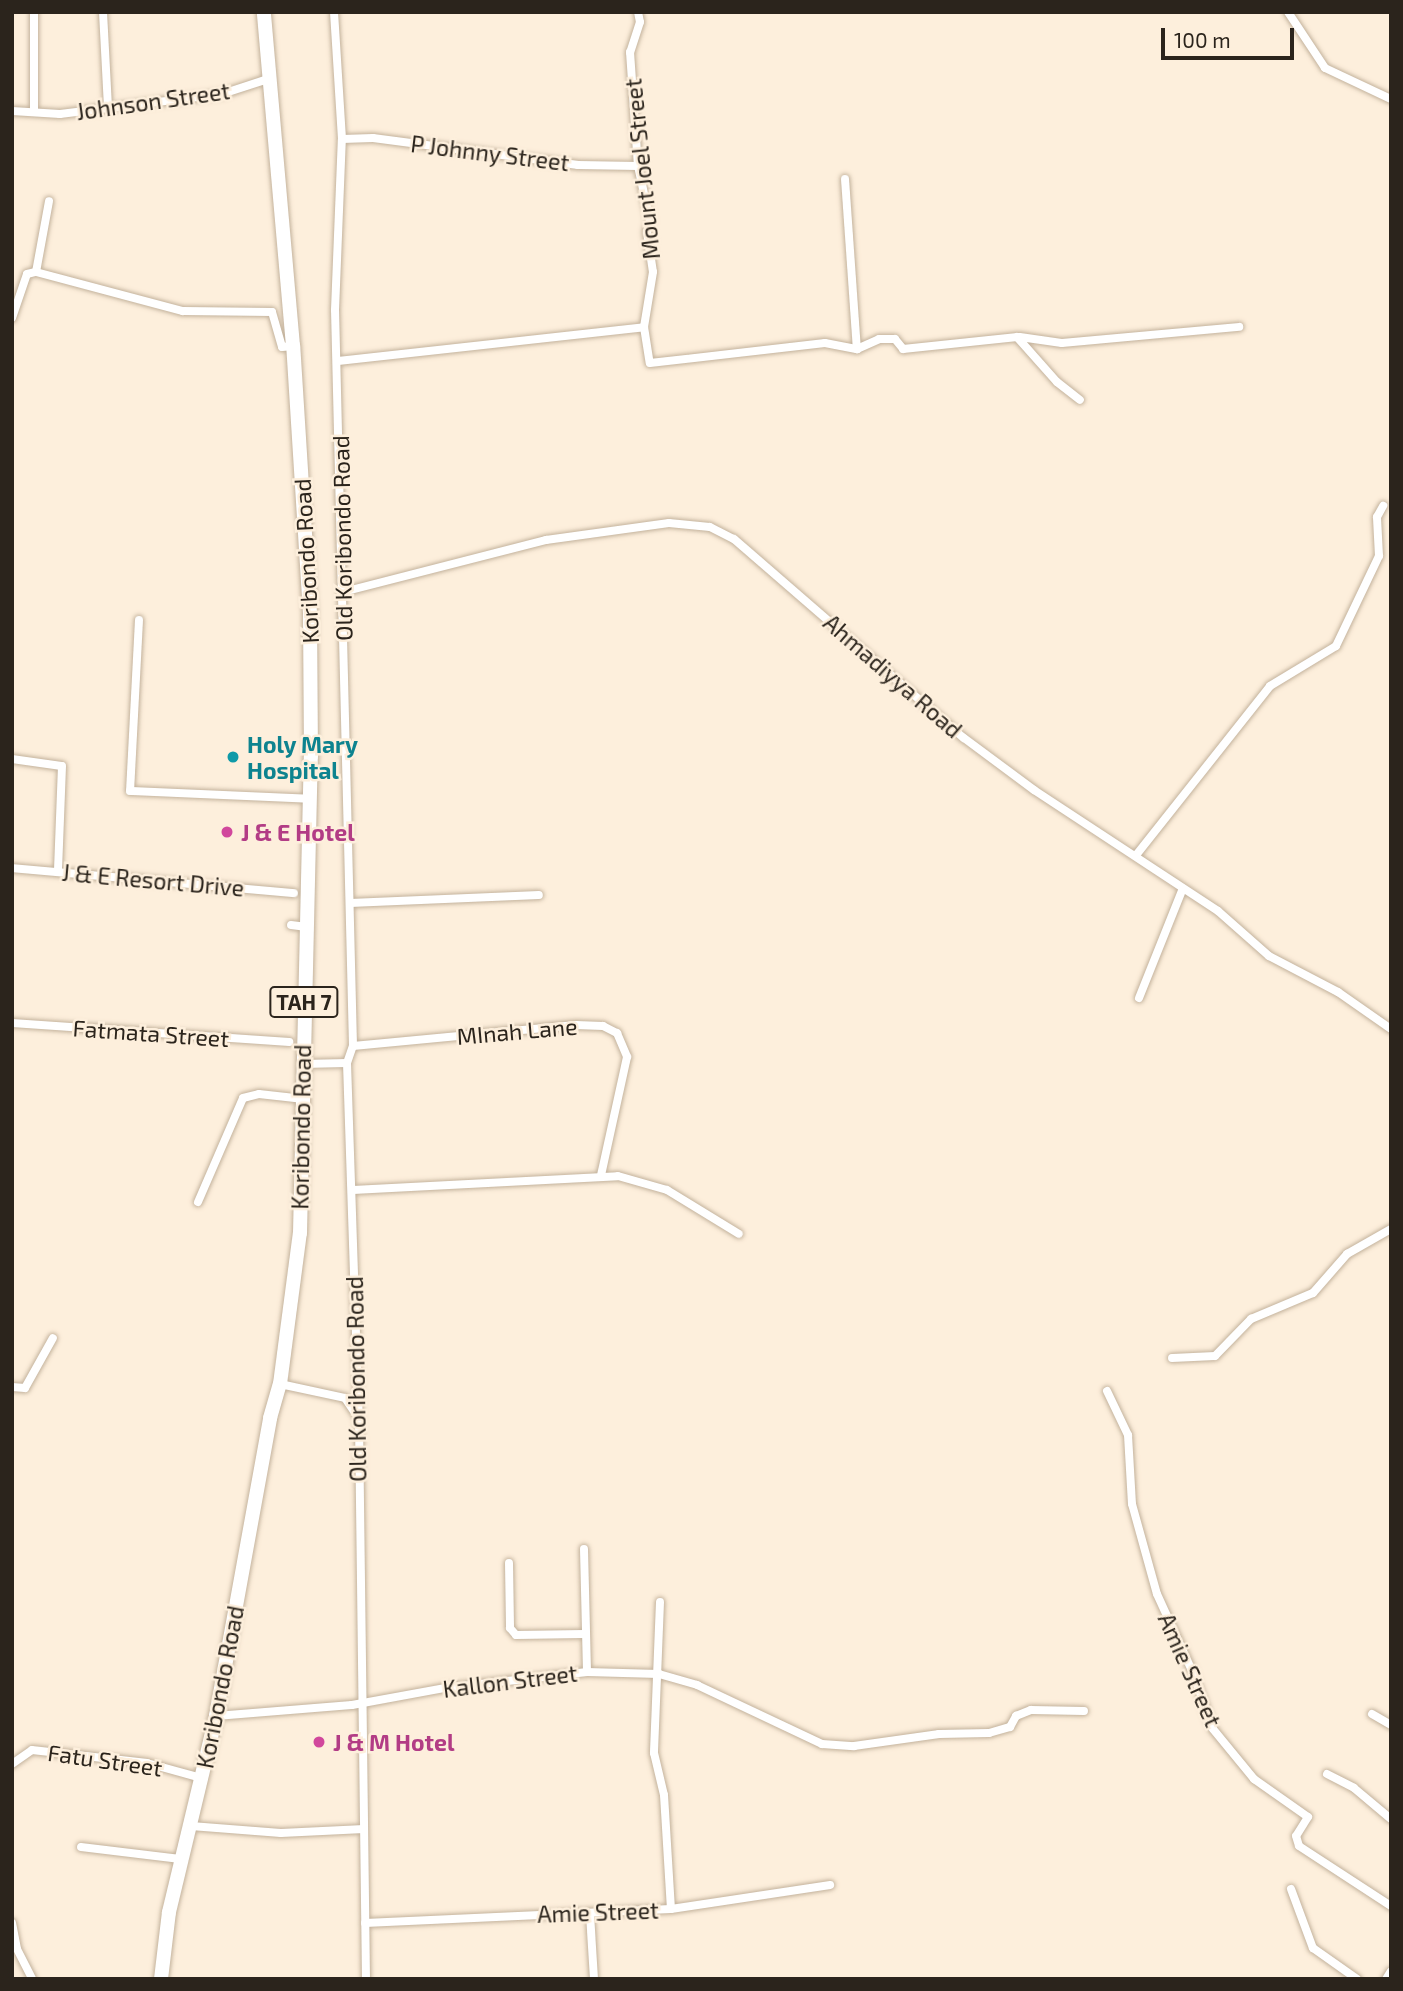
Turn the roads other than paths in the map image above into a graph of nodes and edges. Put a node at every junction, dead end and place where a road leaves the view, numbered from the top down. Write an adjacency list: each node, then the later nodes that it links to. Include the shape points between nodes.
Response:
1 (34, 12): 12 (street)
2 (103, 12): 10 (street)
3 (264, 12): 8 (highway, Koribondo Road / TAH 7)
4 (334, 12): 13 (street, Old Koribondo Road)
5 (648, 12): 7 (street)
6 (1289, 12): 9 (street, via 1325,68)
7 (639, 17): 14 (street, Mount Joel Street, via 630,52)
8 (271, 78): 10 (street, Johnson Street, via 222,94); 22 (highway, Koribondo Road / TAH 7)
9 (1391, 99)
10 (108, 107): 12 (street, Johnson Street, via 60,114)
11 (12, 111): 12 (street, Johnson Street)
12 (34, 111)
13 (342, 139): 14 (street, P Johnny Street, via 373,138 578,165); 24 (street, Old Koribondo Road, via 337,215)
14 (638, 166): 19 (street, Mount Joel Street, via 650,221 647,232 653,272)
15 (845, 179): 23 (street)
16 (49, 201): 17 (street)
17 (36, 272): 18 (street, via 27,274); 22 (street, via 183,311 272,312 282,346)
18 (12, 318)
19 (644, 327): 23 (street, Mount Joel Street, via 650,363 825,343); 24 (street)
20 (1239, 327): 21 (street, via 1062,343)
21 (1017, 337): 23 (street, via 903,349 895,339 879,339); 25 (street)
22 (293, 346): 30 (highway, Koribondo Road / TAH 7, via 310,612)
23 (857, 349)
24 (338, 361): 27 (street, Old Koribondo Road)
25 (1080, 400)
26 (1383, 506): 31 (street, via 1377,517 1379,556 1336,646 1270,686)
27 (343, 592): 31 (street, Ahmadiyya Road, via 546,540 669,523 710,527 734,539 964,738 1034,790); 37 (street, Old Koribondo Road)
28 (139, 620): 30 (street, via 130,791)
29 (12, 759): 33 (street, via 62,766)
30 (311, 799): 39 (highway, Koribondo Road / TAH 7)
31 (1137, 854): 34 (street, Ahmadiyya Road)
32 (12, 868): 33 (street, J & E Resort Drive)
33 (58, 870): 35 (street, J & E Resort Drive)
34 (1183, 888): 40 (street, via 1160,935); 42 (street, Ahmadiyya Road, via 1219,911 1269,956 1338,992)
35 (294, 893)
36 (539, 895): 37 (street)
37 (350, 903): 44 (street, Old Koribondo Road)
38 (290, 925): 39 (street)
39 (307, 927): 46 (highway, Koribondo Road / TAH 7)
40 (1139, 998)
41 (12, 1023): 43 (street, Fatmata Street)
42 (1391, 1029)
43 (289, 1042)
44 (353, 1046): 45 (street, Old Koribondo Road); 48 (street, MInah Lane, via 576,1025 603,1026 617,1033 627,1057)
45 (347, 1063): 46 (street); 49 (street, Old Koribondo Road)
46 (302, 1064): 47 (highway, Koribondo Road / TAH 7)
47 (304, 1099): 50 (street, via 259,1094 243,1098); 55 (highway, Koribondo Road / TAH 7, via 300,1233)
48 (601, 1175): 49 (street); 52 (street, via 638,1179 667,1190)
49 (353, 1190): 58 (street, Old Koribondo Road)
50 (198, 1202)
51 (1391, 1229): 54 (street, via 1347,1254 1313,1293 1251,1319 1215,1356)
52 (739, 1234)
53 (53, 1338): 56 (street, via 25,1388)
54 (1171, 1358)
55 (280, 1384): 58 (street, via 345,1398); 68 (highway, Koribondo Road / TAH 7)
56 (12, 1387)
57 (1107, 1391): 80 (street, Amie Street, via 1128,1435 1132,1504 1157,1594 1213,1729 1254,1779 1308,1816 1296,1836 1299,1846)
58 (359, 1423): 65 (street, Old Koribondo Road)
59 (583, 1549): 62 (street)
60 (509, 1563): 62 (street, via 510,1628 516,1635)
61 (660, 1602): 64 (street)
62 (584, 1634): 63 (street)
63 (587, 1672): 64 (street, Kallon Street); 65 (street, Kallon Street)
64 (659, 1674): 66 (street, Kallon Street, via 697,1685 822,1744 854,1746 939,1734 989,1733 1010,1727 1016,1716 1031,1710); 81 (street, via 654,1753 664,1795)
65 (363, 1699): 68 (street, Kallon Street); 75 (street, Old Koribondo Road)
66 (1084, 1711)
67 (1372, 1714): 69 (street)
68 (216, 1716): 72 (highway, Koribondo Road / TAH 7)
69 (1391, 1726)
70 (12, 1764): 72 (street, Fatu Street, via 32,1750 147,1763)
71 (1326, 1774): 73 (street, via 1354,1788)
72 (201, 1778): 74 (highway, Koribondo Road / TAH 7)
73 (1391, 1819)
74 (191, 1826): 75 (street, via 281,1833); 77 (highway, Koribondo Road / TAH 7)
75 (364, 1829): 84 (street, Old Koribondo Road)
76 (80, 1847): 77 (street)
77 (180, 1859): 87 (highway, Koribondo Road / TAH 7)
78 (830, 1885): 81 (street, Amie Street)
79 (1292, 1889): 90 (street, via 1313,1948)
80 (1391, 1906)
81 (671, 1909): 82 (street, Amie Street)
82 (590, 1914): 84 (street, Amie Street); 89 (street)
83 (12, 1923): 86 (street, via 17,1949)
84 (365, 1923): 88 (street, Old Koribondo Road)
85 (1391, 1971): 91 (street)
86 (32, 1979)
87 (161, 1979)
88 (366, 1979)
89 (594, 1979)
90 (1357, 1979)
91 (1386, 1979)

